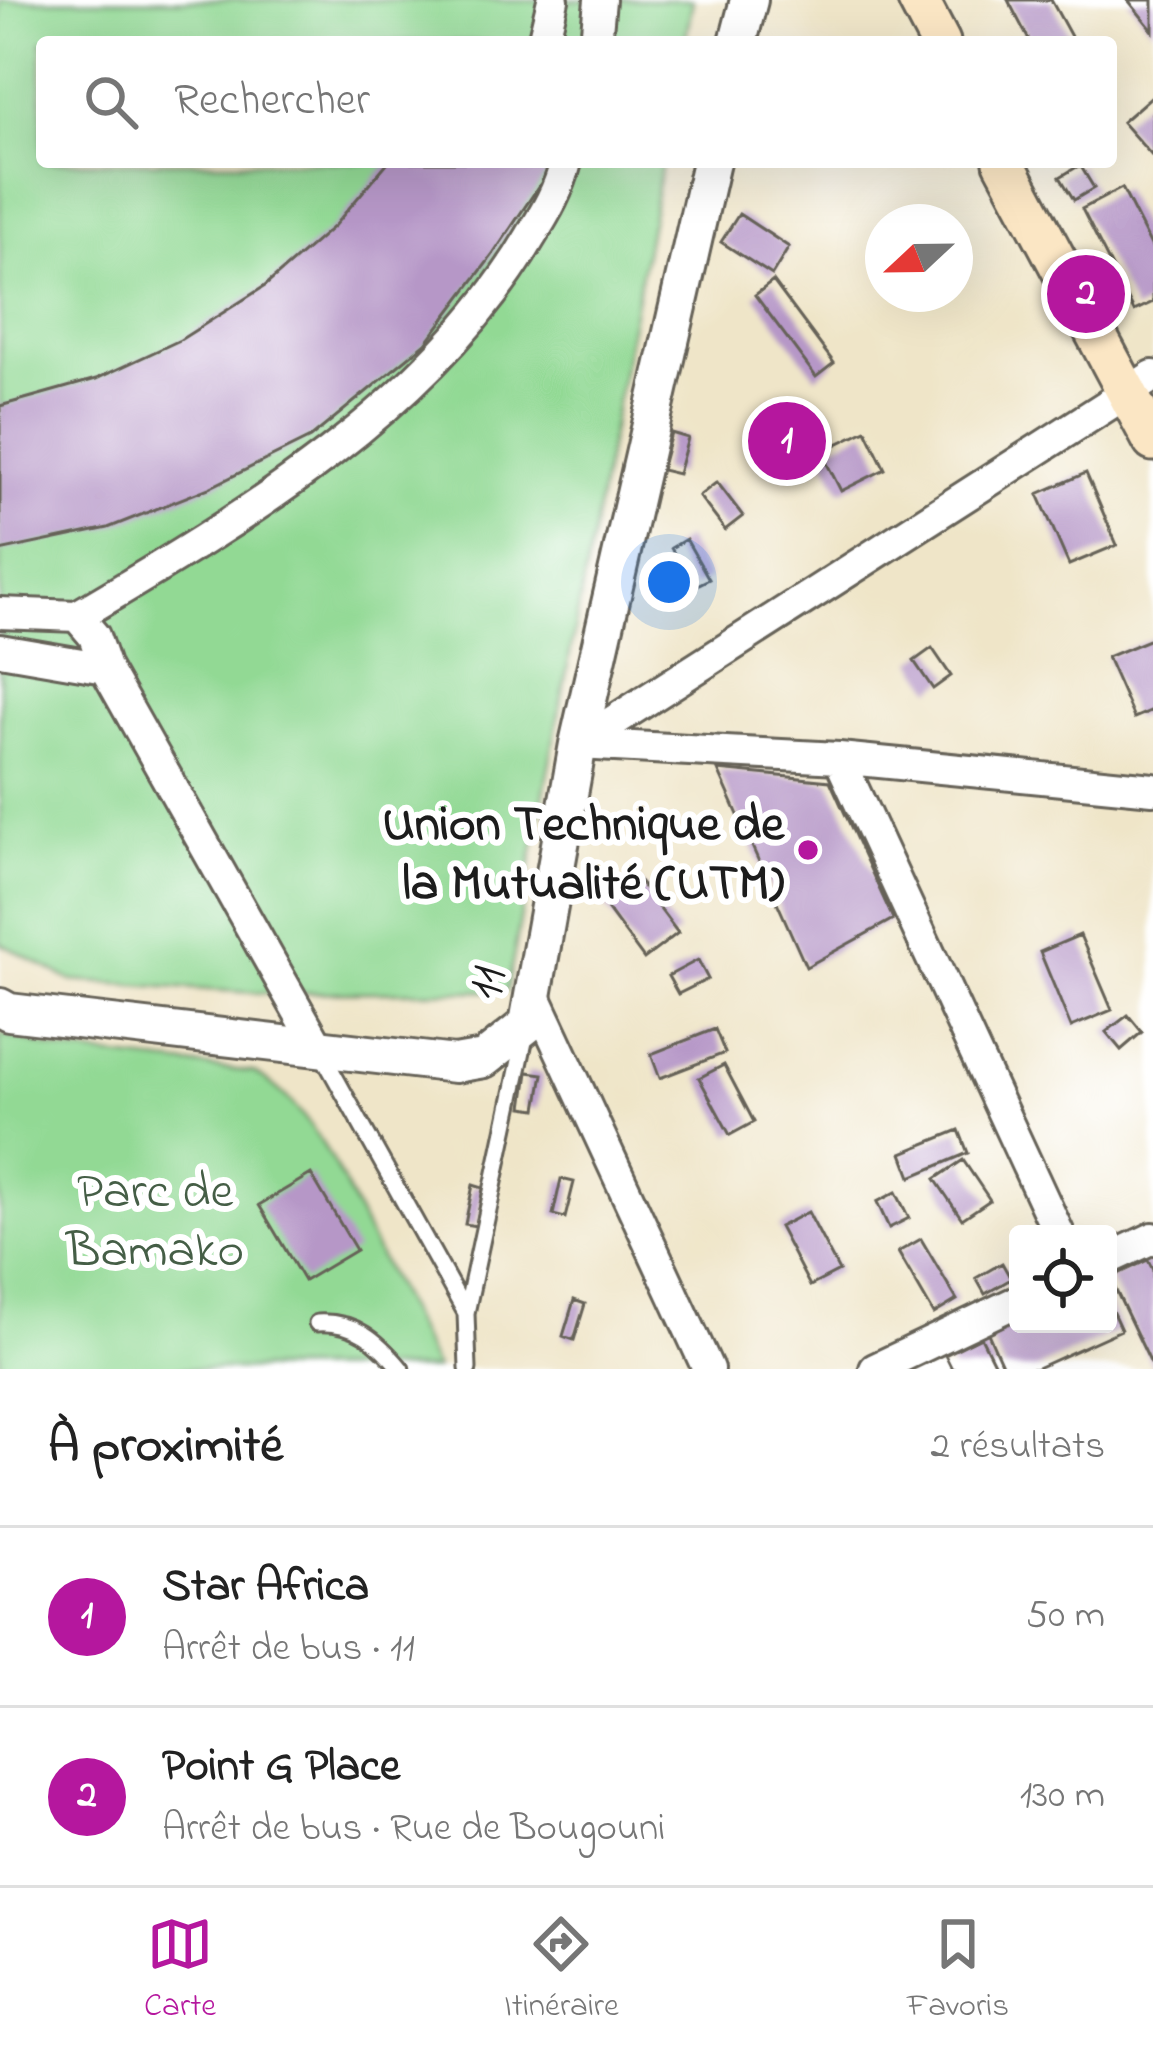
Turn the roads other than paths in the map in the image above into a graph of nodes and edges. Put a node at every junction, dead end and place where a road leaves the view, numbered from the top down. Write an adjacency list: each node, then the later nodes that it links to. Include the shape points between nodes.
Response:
1 (553, 0): 4 (street)
2 (600, 0): 5 (street)
3 (918, 0): 6 (main road)
4 (544, 36)
5 (597, 36)
6 (937, 36)
7 (565, 168): 13 (street, via 507,278 421,375 224,530)
8 (710, 168): 16 (street, 11)
9 (1008, 168): 10 (main road)
10 (1140, 385): 11 (main road); 16 (street)
11 (1153, 441)
12 (0, 613): 13 (street)
13 (77, 616): 15 (street)
14 (0, 650): 15 (street)
15 (106, 668): 21 (street)
16 (578, 744): 17 (street); 20 (street, 11)
17 (839, 758): 18 (street); 22 (street)
18 (1153, 789)
19 (0, 1006): 21 (street)
20 (531, 1009): 21 (street, via 484,1059 455,1064); 26 (lane, 11); 30 (street)
21 (319, 1048): 26 (lane)
22 (1055, 1225)
23 (1153, 1238): 24 (street)
24 (1117, 1255)
25 (1009, 1305): 31 (street)
26 (466, 1313): 29 (lane)
27 (317, 1323): 28 (lane, via 342,1322 364,1333)
28 (401, 1369)
29 (468, 1369)
30 (708, 1369)
31 (875, 1369)

